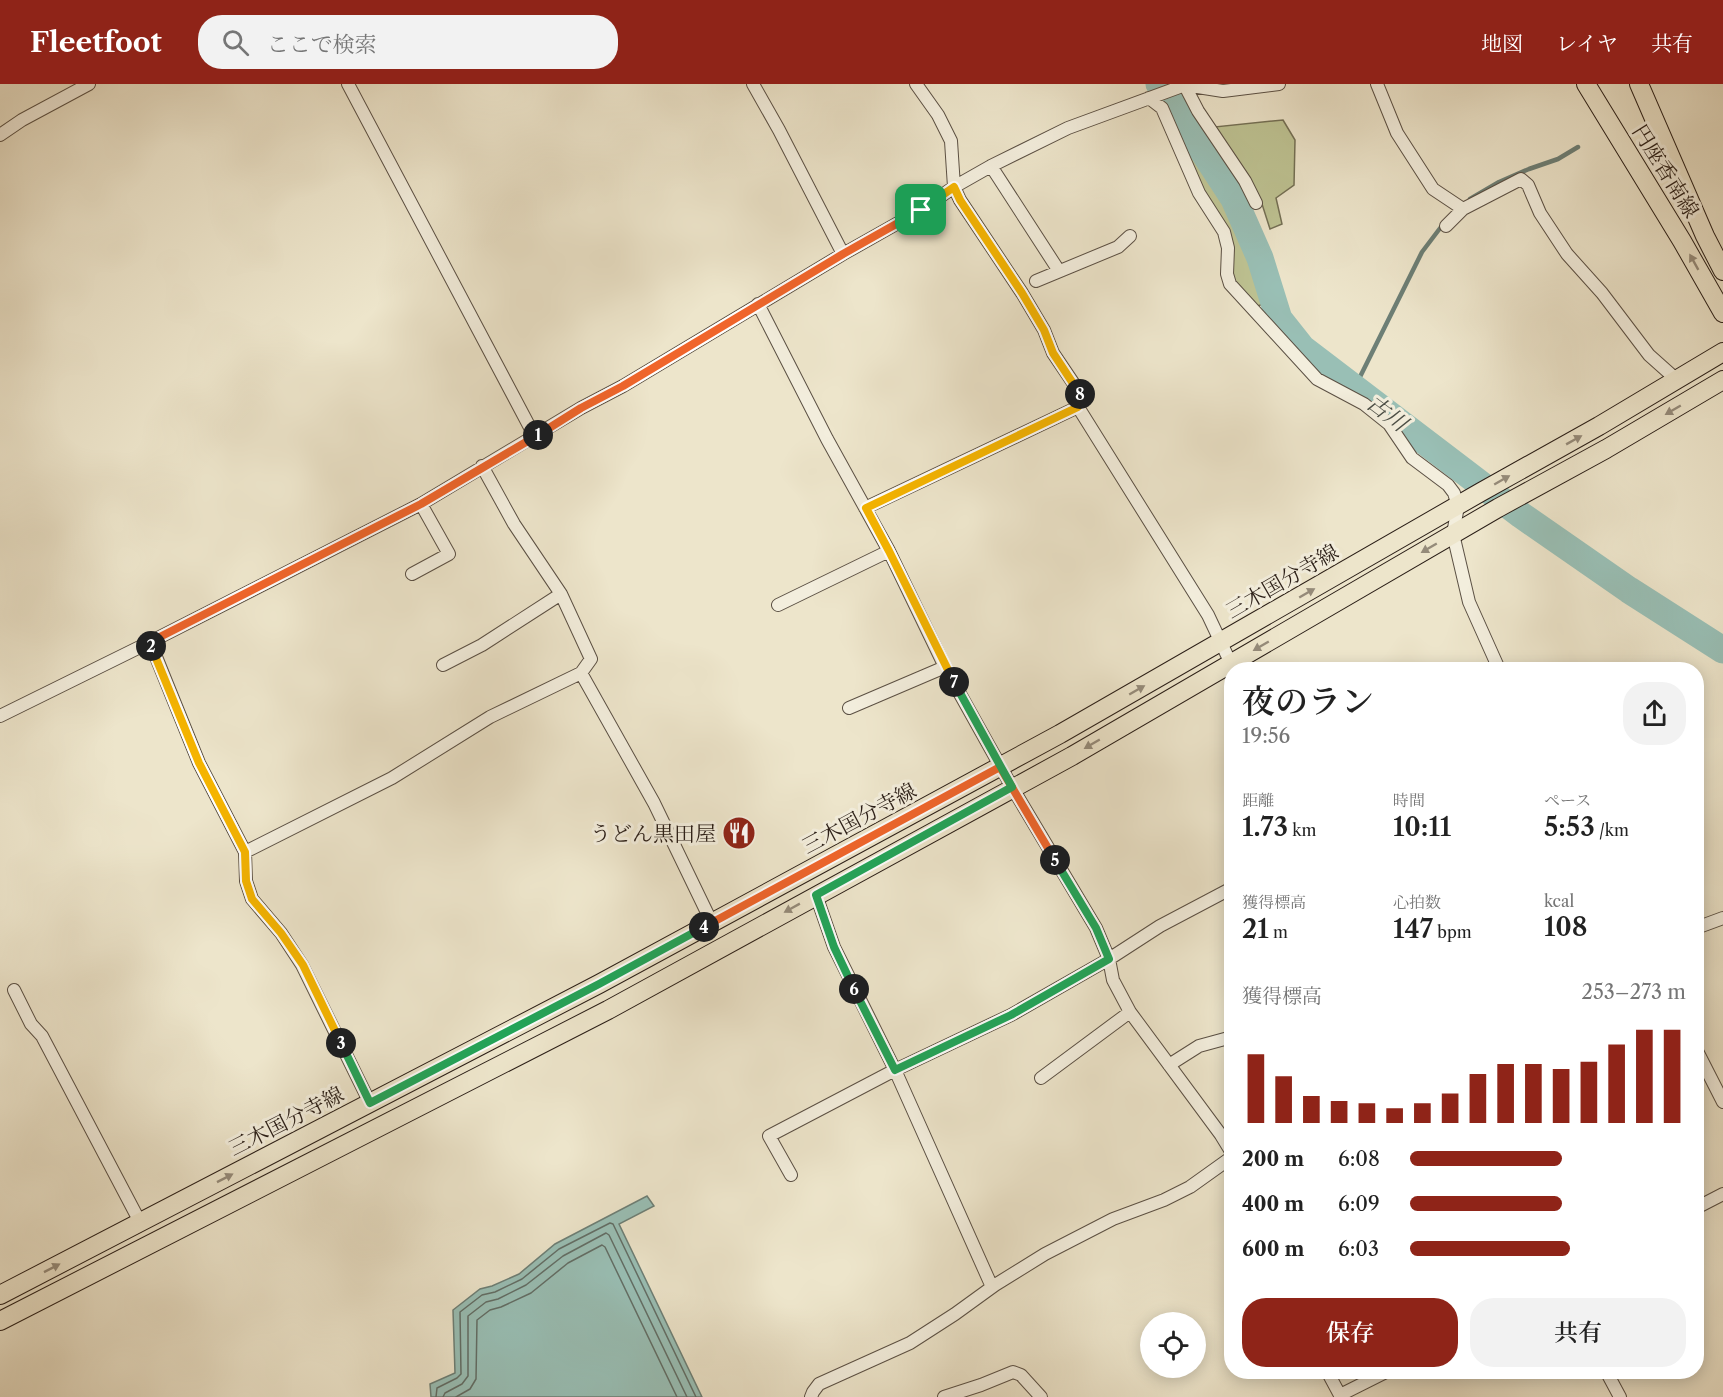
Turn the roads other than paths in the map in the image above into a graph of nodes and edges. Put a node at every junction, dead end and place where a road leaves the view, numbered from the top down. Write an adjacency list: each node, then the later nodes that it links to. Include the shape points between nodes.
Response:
1 (89, 84): 11 (street)
2 (348, 84): 28 (street)
3 (753, 84): 18 (street)
4 (1279, 84): 9 (street, via 1223,91)
5 (1377, 84): 15 (street, via 1397,133 1433,189)
6 (1586, 84): 23 (main road, 円座香南線, one-way to 6)
7 (1639, 84): 20 (main road, 円座香南線)
8 (918, 85): 13 (street, via 951,141)
9 (1182, 86): 10 (street); 14 (street)
10 (1153, 97): 12 (street, via 1068,128); 31 (street, via 1162,108 1199,193 1224,232 1230,284 1317,380 1364,404 1389,424 1412,458 1448,485)
11 (0, 135)
12 (991, 166): 13 (street); 19 (street)
13 (954, 187): 18 (street); 27 (street, via 1082,396)
14 (1256, 203)
15 (1462, 209): 16 (street); 25 (street, via 1521,179 1567,254 1649,355)
16 (1446, 226)
17 (1130, 236): 19 (street, via 1118,247)
18 (843, 254): 22 (street)
19 (1059, 271): 21 (street)
20 (1723, 271)
21 (1036, 281)
22 (758, 304): 28 (street); 32 (street)
23 (1723, 313)
24 (1723, 352): 25 (main road, 三木国分寺線)
25 (1677, 380): 31 (main road, 三木国分寺線, one-way to 25)
26 (1723, 380): 33 (main road, one-way to 33)
27 (1078, 407): 32 (street); 39 (street, via 1208,615)
28 (535, 437): 29 (street)
29 (482, 466): 30 (street); 36 (street, via 514,524)
30 (421, 504): 35 (street, via 449,554); 38 (street)
31 (1458, 506): 33 (street); 39 (main road, 三木国分寺線, one-way to 31)
32 (866, 508): 34 (street)
33 (1453, 534): 41 (main road, one-way to 41); 42 (street, via 1469,602)
34 (889, 551): 37 (street); 44 (street)
35 (412, 574)
36 (561, 594): 43 (street); 46 (street, via 591,659)
37 (778, 605)
38 (150, 642): 48 (street); 51 (street, via 199,763)
39 (1220, 642): 40 (street); 49 (main road, 三木国分寺線, one-way to 39)
40 (1230, 662)
41 (1239, 662)
42 (1496, 662)
43 (443, 665)
44 (945, 667): 47 (street); 49 (street)
45 (1224, 670): 50 (main road, one-way to 50)
46 (581, 673): 51 (street, via 490,717 392,778); 55 (street, via 654,803)
47 (849, 708)
48 (0, 716)
49 (1000, 767): 50 (street); 55 (main road, 三木国分寺線)
50 (1012, 787): 53 (main road); 57 (street, via 1096,928)
51 (245, 852): 66 (street, via 246,881 252,899 303,965)
52 (1224, 892): 57 (street)
53 (816, 895): 62 (street, via 834,947); 75 (main road, one-way to 75, via 609,1010)
54 (1723, 918): 56 (street)
55 (712, 923): 66 (main road, 三木国分寺線)
56 (1704, 925)
57 (1109, 959): 59 (street, via 1113,980); 62 (street, via 1011,1015)
58 (14, 990): 72 (street)
59 (1130, 1012): 61 (street); 64 (street)
60 (1224, 1039): 61 (street, via 1199,1046)
61 (1169, 1065): 67 (street)
62 (895, 1070): 69 (street, via 769,1136); 73 (street)
63 (1704, 1072): 65 (street)
64 (1041, 1078)
65 (1723, 1102)
66 (370, 1103): 72 (main road, 三木国分寺線, one-way to 66)
67 (1224, 1140)
68 (1224, 1161): 73 (street, via 1190,1187 1113,1219)
69 (791, 1175)
70 (1723, 1194): 71 (street)
71 (1704, 1204)
72 (140, 1222): 74 (main road, 三木国分寺線, one-way to 72)
73 (992, 1287): 80 (street, via 910,1343 819,1384)
74 (0, 1295)
75 (0, 1321)
76 (1331, 1379): 79 (street)
77 (1373, 1379): 79 (street)
78 (1610, 1379): 83 (street)
79 (1340, 1396)
80 (811, 1397)
81 (944, 1397): 82 (street, via 1013,1371)
82 (1041, 1397)
83 (1620, 1397)

